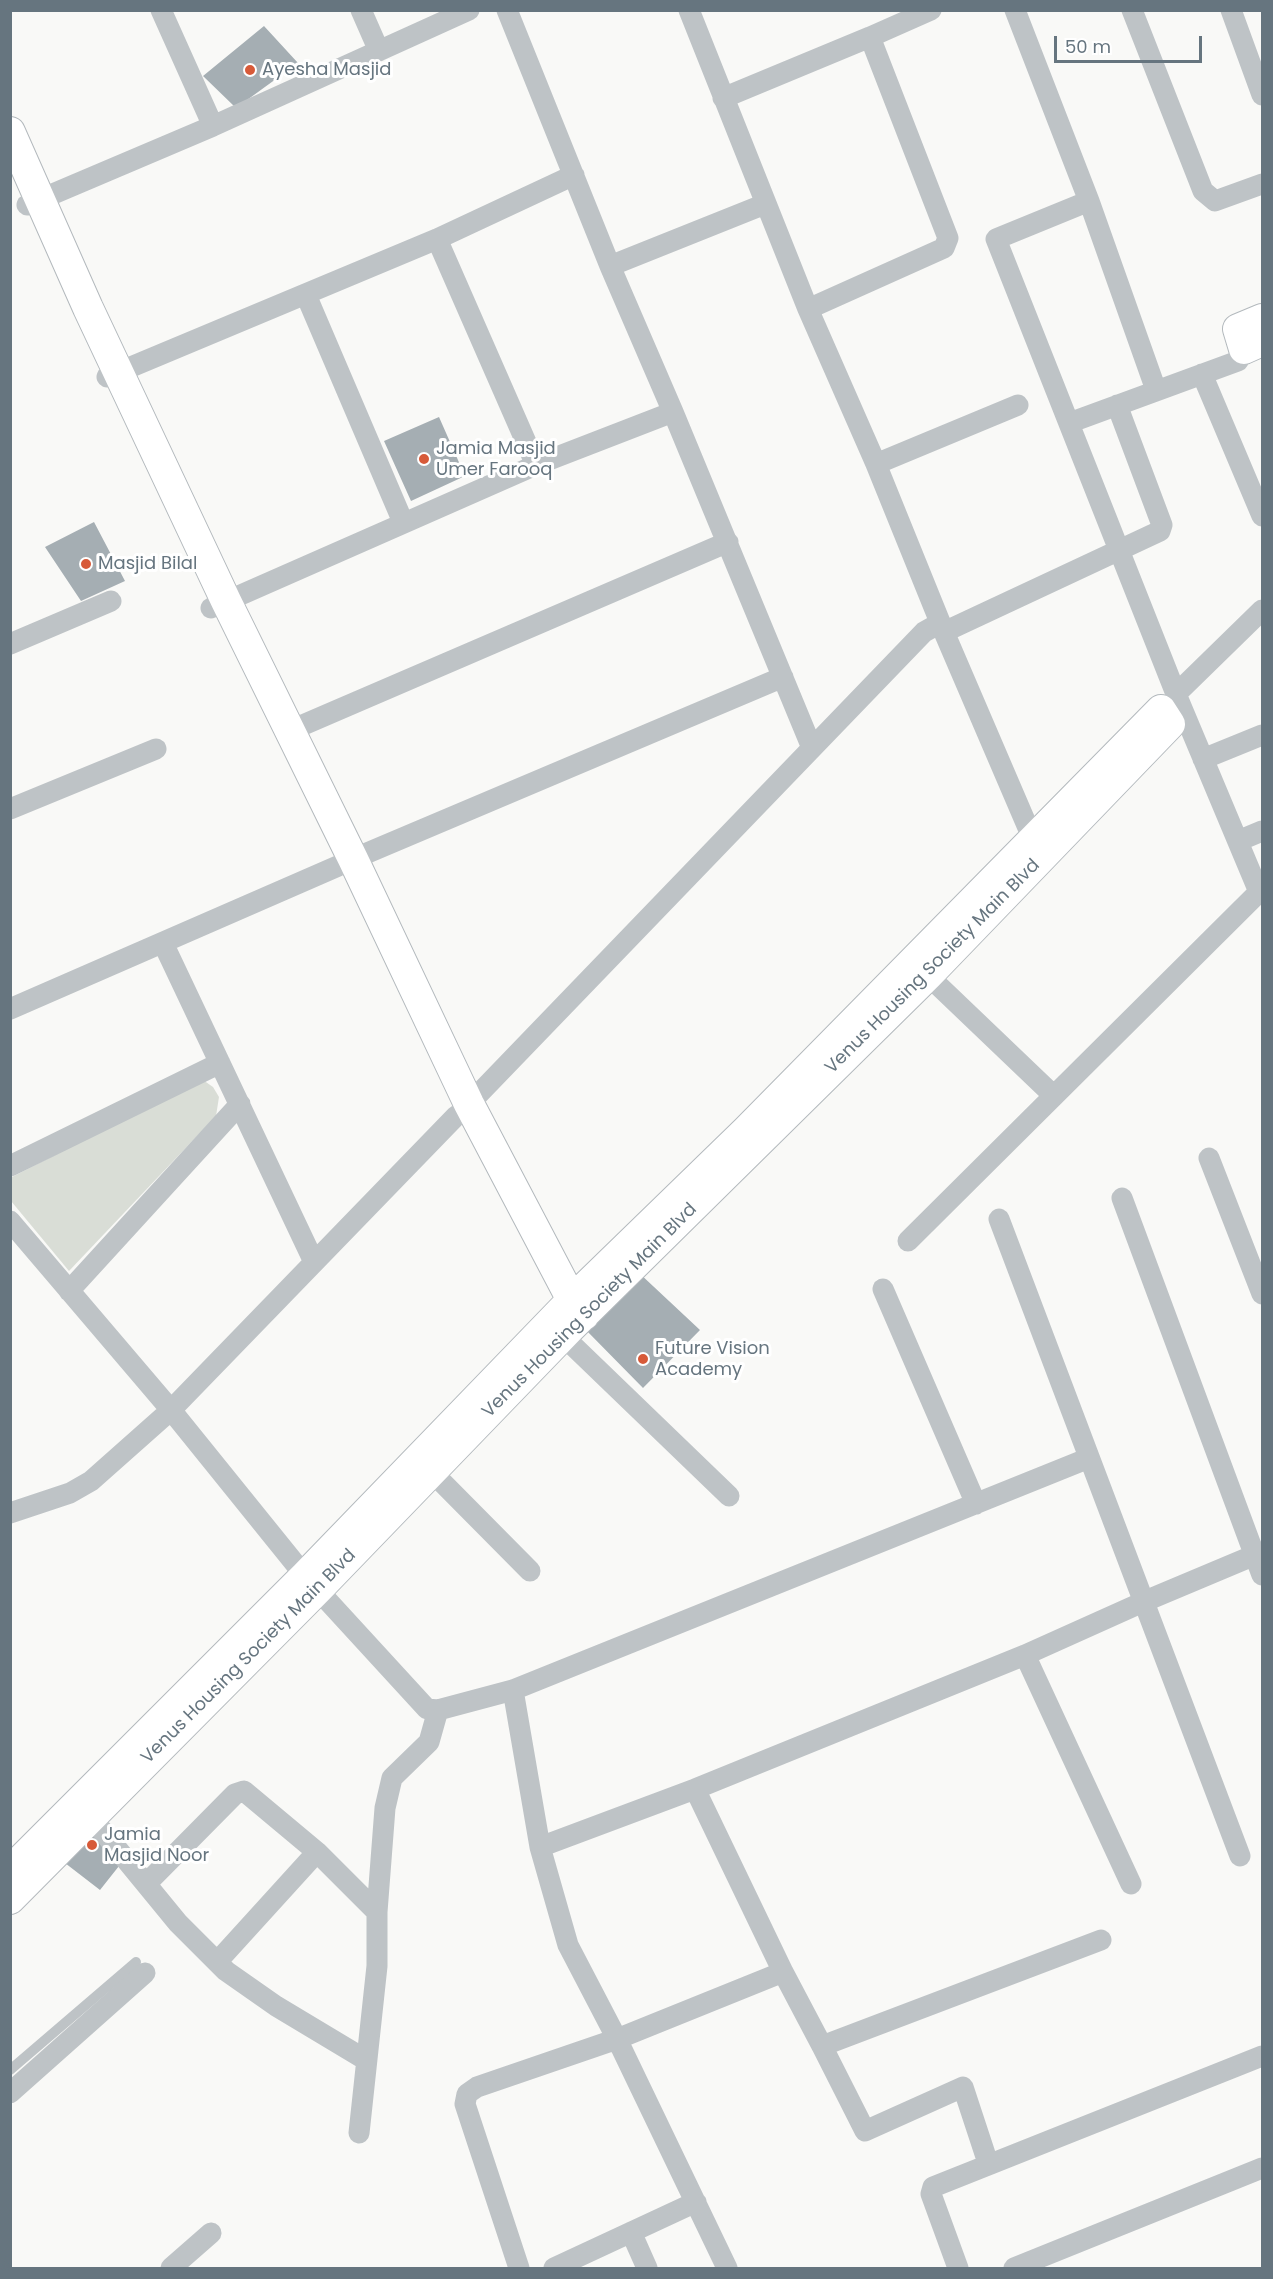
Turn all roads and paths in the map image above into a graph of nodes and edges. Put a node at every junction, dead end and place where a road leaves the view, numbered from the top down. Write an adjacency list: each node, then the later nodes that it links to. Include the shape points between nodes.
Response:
1 (161, 10): 14 (street)
2 (361, 10): 11 (street)
3 (469, 10): 11 (street)
4 (507, 10): 17 (street)
5 (689, 10): 13 (street)
6 (931, 10): 10 (street)
7 (1015, 10): 19 (street)
8 (1132, 10): 18 (street, via 1203,191 1215,201)
9 (1231, 10): 12 (street)
10 (870, 37): 13 (street); 25 (street, via 948,238 944,248)
11 (380, 51): 14 (street)
12 (1263, 95)
13 (723, 98): 21 (street)
14 (213, 126): 20 (street)
15 (10, 132): 20 (street)
16 (10, 170): 20 (street)
17 (574, 175): 22 (street); 23 (street)
18 (1263, 184)
19 (1089, 201): 30 (street); 34 (street, via 996,239)
20 (33, 202): 28 (street)
21 (765, 204): 23 (street); 25 (street)
22 (437, 239): 24 (street); 36 (street)
23 (609, 266): 33 (street)
24 (306, 295): 28 (street); 38 (street)
25 (808, 309): 35 (street)
26 (1263, 320): 27 (street, via 1238,329)
27 (1253, 345): 29 (street, via 1238,361)
28 (112, 374): 42 (street)
29 (1202, 374): 30 (street); 37 (street)
30 (1156, 390): 32 (street)
31 (1018, 405): 35 (street)
32 (1117, 405): 34 (street); 40 (street, via 1162,525 1160,531)
33 (673, 412): 36 (street); 39 (street)
34 (1069, 423): 40 (street)
35 (876, 464): 44 (street)
36 (536, 465): 38 (street)
37 (1263, 516)
38 (403, 522): 42 (street)
39 (728, 542): 46 (street); 48 (street)
40 (1121, 551): 44 (street); 47 (street)
41 (111, 601): 45 (street)
42 (218, 604): 48 (street)
43 (1263, 610): 47 (street)
44 (942, 627): 50 (street, via 924,632); 56 (street)
45 (10, 644)
46 (783, 677): 50 (street); 57 (street)
47 (1169, 709): 52 (street); 56 (street, Venus Housing Society Main Blvd)
48 (282, 735): 57 (street)
49 (1263, 735): 52 (street)
50 (812, 748): 64 (street)
51 (156, 749): 53 (street)
52 (1203, 759): 55 (street)
53 (10, 809)
54 (1263, 831): 55 (street)
55 (1238, 841): 62 (street, via 1259,892)
56 (1037, 849): 59 (street, Venus Housing Society Main Blvd)
57 (346, 862): 58 (street); 64 (street)
58 (163, 943): 60 (street); 61 (street)
59 (921, 968): 62 (street); 76 (street, Venus Housing Society Main Blvd)
60 (10, 1010)
61 (220, 1063): 63 (street); 66 (street)
62 (1053, 1096): 70 (street)
63 (240, 1104): 72 (street); 74 (street)
64 (463, 1110): 72 (street); 76 (street)
65 (1209, 1158): 75 (street)
66 (10, 1166)
67 (1122, 1198): 83 (street)
68 (999, 1219): 78 (street)
69 (10, 1221): 71 (street)
70 (908, 1241)
71 (19, 1246): 74 (street)
72 (314, 1262): 77 (street)
73 (883, 1289): 81 (street)
74 (69, 1291): 77 (street)
75 (1263, 1294)
76 (570, 1318): 79 (street, Venus Housing Society Main Blvd); 80 (street)
77 (171, 1410): 82 (street, via 91,1481 70,1493); 86 (street)
78 (1089, 1458): 81 (street); 87 (street)
79 (425, 1464): 84 (street); 86 (street, Venus Housing Society Main Blvd)
80 (729, 1496)
81 (976, 1504): 89 (street)
82 (10, 1513)
83 (1259, 1554): 85 (street); 87 (street)
84 (531, 1571)
85 (1263, 1575)
86 (312, 1582): 90 (street, via 400,1681 427,1708); 92 (street, Venus Housing Society Main Blvd)
87 (1143, 1602): 88 (street); 95 (street)
88 (1025, 1655): 91 (street); 98 (street)
89 (513, 1690): 90 (street); 93 (street)
90 (438, 1710): 100 (street, via 429,1742 392,1778 385,1808)
91 (695, 1789): 93 (street); 104 (street)
92 (85, 1809): 96 (street, Venus Housing Society Main Blvd); 97 (street); 99 (street, Venus Housing Society Main Blvd)
93 (540, 1847): 105 (street, via 568,1945)
94 (317, 1852): 97 (street, via 244,1791 235,1794); 100 (street); 102 (street)
95 (1240, 1856)
96 (10, 1870)
97 (146, 1884): 102 (street)
98 (1131, 1884)
99 (10, 1899)
100 (377, 1912): 108 (street, via 377,1966)
101 (1101, 1940): 106 (street)
102 (217, 1962): 108 (street, via 276,2006)
103 (140, 1967): 109 (lane); 110 (street)
104 (783, 1972): 105 (street); 106 (street)
105 (617, 2038): 114 (street); 118 (street, via 477,2087 467,2094 465,2104)
106 (822, 2046): 112 (street, via 865,2131 963,2086)
107 (1263, 2056): 112 (street)
108 (366, 2060): 111 (street)
109 (10, 2070)
110 (10, 2093)
111 (359, 2133)
112 (988, 2163): 122 (street, via 933,2187 931,2194)
113 (1263, 2168): 123 (street)
114 (696, 2202): 115 (street); 121 (street)
115 (631, 2232): 119 (street); 120 (street)
116 (211, 2233): 117 (street)
117 (171, 2268)
118 (519, 2268)
119 (554, 2268)
120 (647, 2268)
121 (727, 2268)
122 (958, 2268)
123 (1014, 2268)

